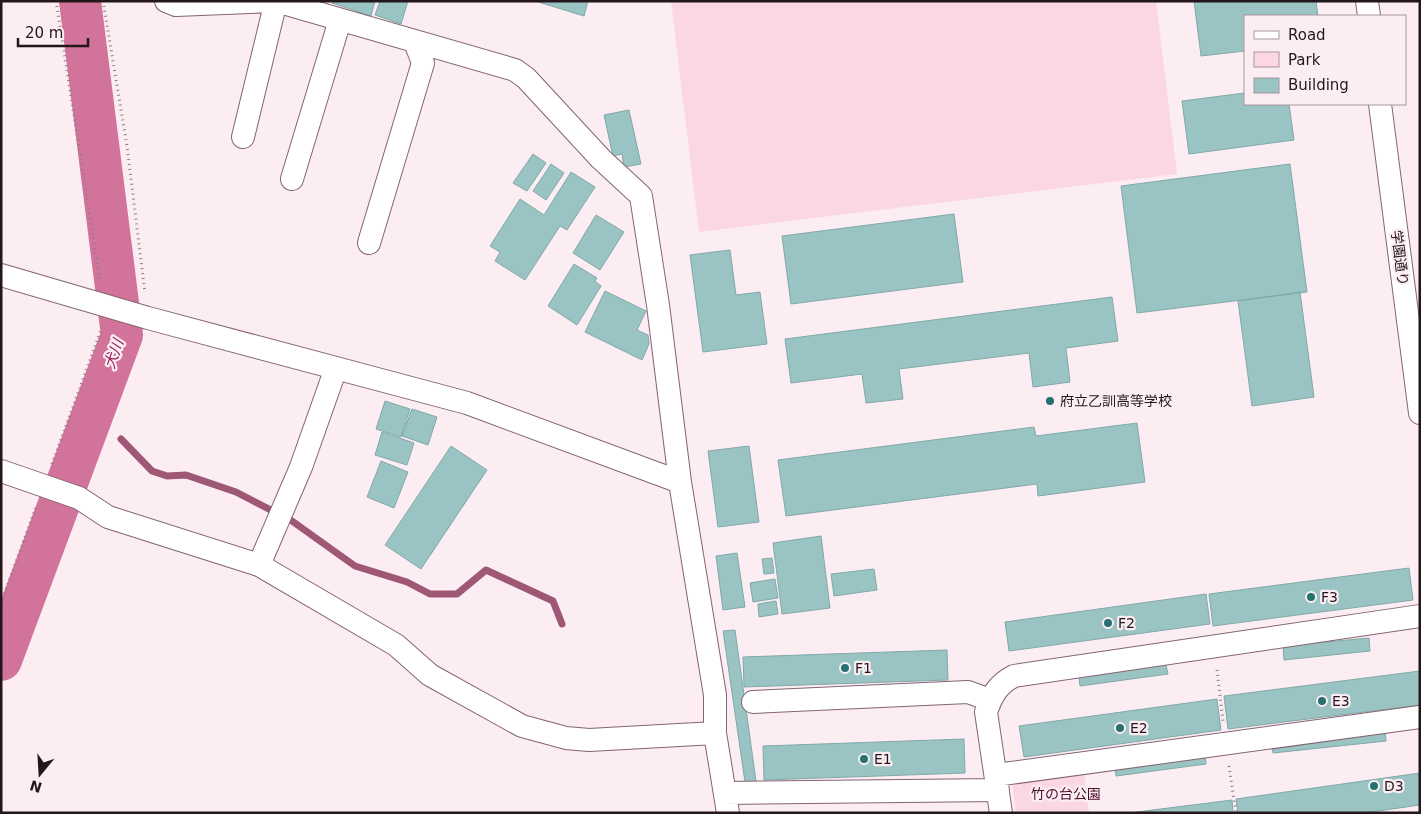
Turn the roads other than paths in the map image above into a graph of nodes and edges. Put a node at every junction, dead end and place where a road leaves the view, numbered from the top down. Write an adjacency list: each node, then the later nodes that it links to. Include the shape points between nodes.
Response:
1 (166, 1): 2 (street, via 176,5)
2 (275, 1): 5 (street); 8 (street)
3 (1367, 1): 4 (street)
4 (1369, 15)
5 (340, 20): 6 (street); 9 (street)
6 (415, 42): 10 (street, via 423,63); 15 (street, via 509,67 521,74 601,159 641,196)
7 (1380, 105): 13 (street, 学園通り)
8 (243, 137)
9 (292, 178)
10 (368, 243)
11 (1, 275): 12 (street)
12 (336, 368): 15 (street, via 467,403); 16 (street, via 301,467)
13 (1420, 412)
14 (1, 471): 16 (street, via 79,498 108,517)
15 (680, 482): 21 (street, via 715,696)
16 (259, 565): 21 (street, via 396,645 430,675 522,726 566,738 600,740)
17 (1420, 616): 18 (street, via 1014,676 1001,683)
18 (990, 700): 19 (street, via 968,692); 22 (street, via 986,712)
19 (754, 702)
20 (1420, 717): 22 (street)
21 (715, 733): 23 (street)
22 (997, 782): 23 (street); 24 (street)
23 (726, 803)
24 (1001, 813)

